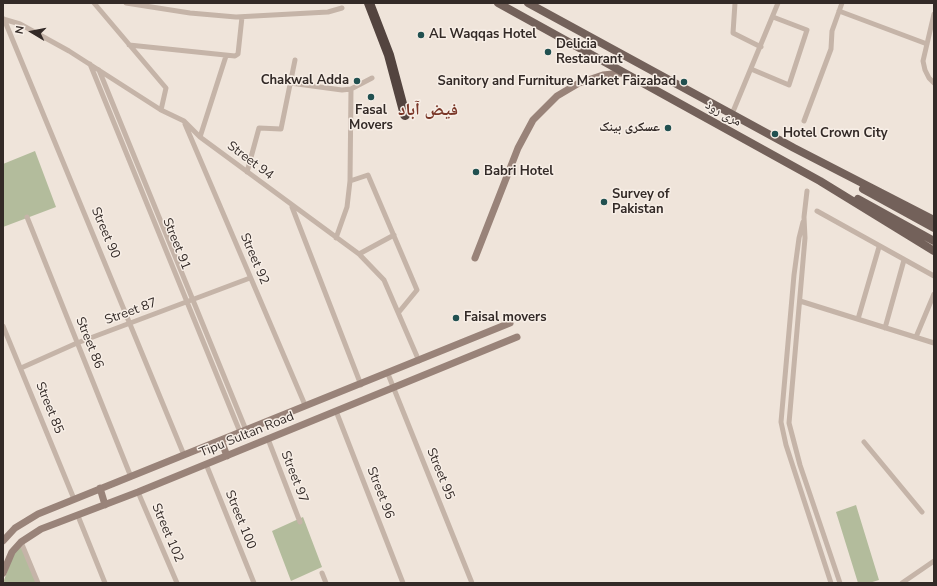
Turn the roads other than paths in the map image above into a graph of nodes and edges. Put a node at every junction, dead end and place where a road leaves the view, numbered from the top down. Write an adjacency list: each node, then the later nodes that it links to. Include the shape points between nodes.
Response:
1 (94, 3): 16 (street)
2 (126, 3): 12 (street, via 190,13)
3 (369, 3): 30 (highway, via 389,55)
4 (498, 3): 23 (main road, مری روڈ)
5 (528, 3): 29 (main road, مری روڈ)
6 (735, 3): 17 (street, via 733,33)
7 (778, 3): 13 (street)
8 (842, 3): 10 (street)
9 (342, 8): 12 (street, via 328,12)
10 (839, 11): 15 (street); 32 (street, via 832,31 831,50)
11 (934, 14): 15 (street)
12 (242, 17): 18 (street, via 238,54)
13 (773, 17): 17 (street); 21 (street, via 807,30 789,86)
14 (4, 19): 20 (street, Street 94, via 20,24); 61 (street, Street 90)
15 (927, 44): 25 (street, via 925,70)
16 (129, 45): 18 (street); 28 (street, via 166,88)
17 (761, 47): 21 (street)
18 (226, 56): 33 (street)
19 (295, 60): 26 (street)
20 (90, 64): 22 (street, Street 94); 57 (street, Street 91)
21 (751, 69): 29 (street)
22 (99, 70): 28 (street, Street 94); 57 (street)
23 (622, 72): 36 (main road, مری روڈ); 51 (street, via 579,83 557,96 532,120 518,148)
24 (372, 78): 27 (street)
25 (934, 83)
26 (290, 84): 27 (street, via 325,89); 35 (street, via 281,129 259,128)
27 (351, 89): 37 (street)
28 (161, 110): 31 (street, Street 94)
29 (732, 114): 34 (main road, مری روڈ)
30 (405, 115)
31 (184, 121): 33 (street, Street 94); 54 (street, Street 92)
32 (804, 121)
33 (200, 137): 35 (street, Street 94)
34 (794, 148): 43 (main road, مری روڈ); 44 (main road, via 889,205)
35 (247, 172): 39 (street, Street 94)
36 (820, 180): 47 (main road, via 878,208); 49 (main road, مری روڈ)
37 (350, 181): 45 (street, via 368,174); 46 (street, via 346,207)
38 (807, 191): 42 (street)
39 (292, 206): 46 (street, Street 94); 71 (street)
40 (816, 211): 48 (street)
41 (27, 216): 66 (street, Street 86)
42 (804, 217): 56 (street); 102 (street, via 798,238 781,422 788,453)
43 (934, 220)
44 (934, 228)
45 (394, 235): 50 (street); 58 (street, via 417,290)
46 (336, 238): 50 (street, Street 94)
47 (934, 241)
48 (880, 247): 52 (street); 59 (street)
49 (934, 251)
50 (359, 254): 58 (street, Street 94, via 384,280)
51 (475, 258)
52 (904, 260): 53 (street); 63 (street)
53 (934, 276)
54 (250, 278): 57 (street, Street 87); 73 (street, Street 92)
55 (934, 294): 65 (street)
56 (800, 301): 59 (street); 103 (street, via 791,389 790,430)
57 (190, 302): 61 (street, Street 87); 75 (street, Street 91)
58 (399, 312): 68 (street, Street 94)
59 (858, 319): 63 (street)
60 (510, 323): 68 (street, Tipu Sultan Road)
61 (131, 324): 66 (street, Street 87); 79 (street, Street 90)
62 (3, 326): 69 (street, Street 85)
63 (885, 328): 65 (street)
64 (517, 337): 72 (street, Tipu Sultan Road)
65 (916, 337): 67 (street)
66 (77, 343): 69 (street, Street 87); 82 (street, Street 86)
67 (934, 343)
68 (419, 361): 70 (street, Tipu Sultan Road)
69 (21, 368): 85 (street, Street 85)
70 (388, 374): 71 (street, Tipu Sultan Road); 72 (street, Street 95)
71 (361, 385): 73 (street, Tipu Sultan Road)
72 (394, 388): 74 (street, Tipu Sultan Road); 101 (street, Street 95)
73 (305, 405): 75 (street, Tipu Sultan Road)
74 (336, 411): 76 (street, Tipu Sultan Road); 100 (street, Street 96)
75 (243, 431): 77 (street, Tipu Sultan Road)
76 (268, 439): 80 (street, Tipu Sultan Road); 89 (street, Street 97)
77 (221, 440): 79 (street, Tipu Sultan Road); 80 (street)
78 (864, 442): 87 (street)
79 (184, 455): 82 (street, Tipu Sultan Road)
80 (227, 456): 81 (street, Tipu Sultan Road)
81 (206, 464): 84 (street, Tipu Sultan Road); 98 (street, Street 100)
82 (131, 477): 83 (street, Tipu Sultan Road)
83 (100, 488): 85 (street, Tipu Sultan Road); 86 (street)
84 (138, 492): 86 (street, Tipu Sultan Road); 97 (street, Street 102)
85 (74, 499): 90 (street, Tipu Sultan Road, via 38,514 15,528)
86 (106, 505): 88 (street, Tipu Sultan Road)
87 (922, 512)
88 (78, 516): 91 (street, Tipu Sultan Road, via 41,529); 96 (street)
89 (300, 522)
90 (3, 541)
91 (21, 542): 93 (street, Tipu Sultan Road, via 12,552); 95 (street)
92 (934, 561): 104 (street)
93 (3, 573)
94 (322, 573): 99 (street)
95 (38, 583)
96 (105, 583)
97 (177, 583)
98 (254, 583)
99 (326, 583)
100 (403, 583)
101 (472, 583)
102 (831, 583)
103 (840, 583)
104 (902, 583)

